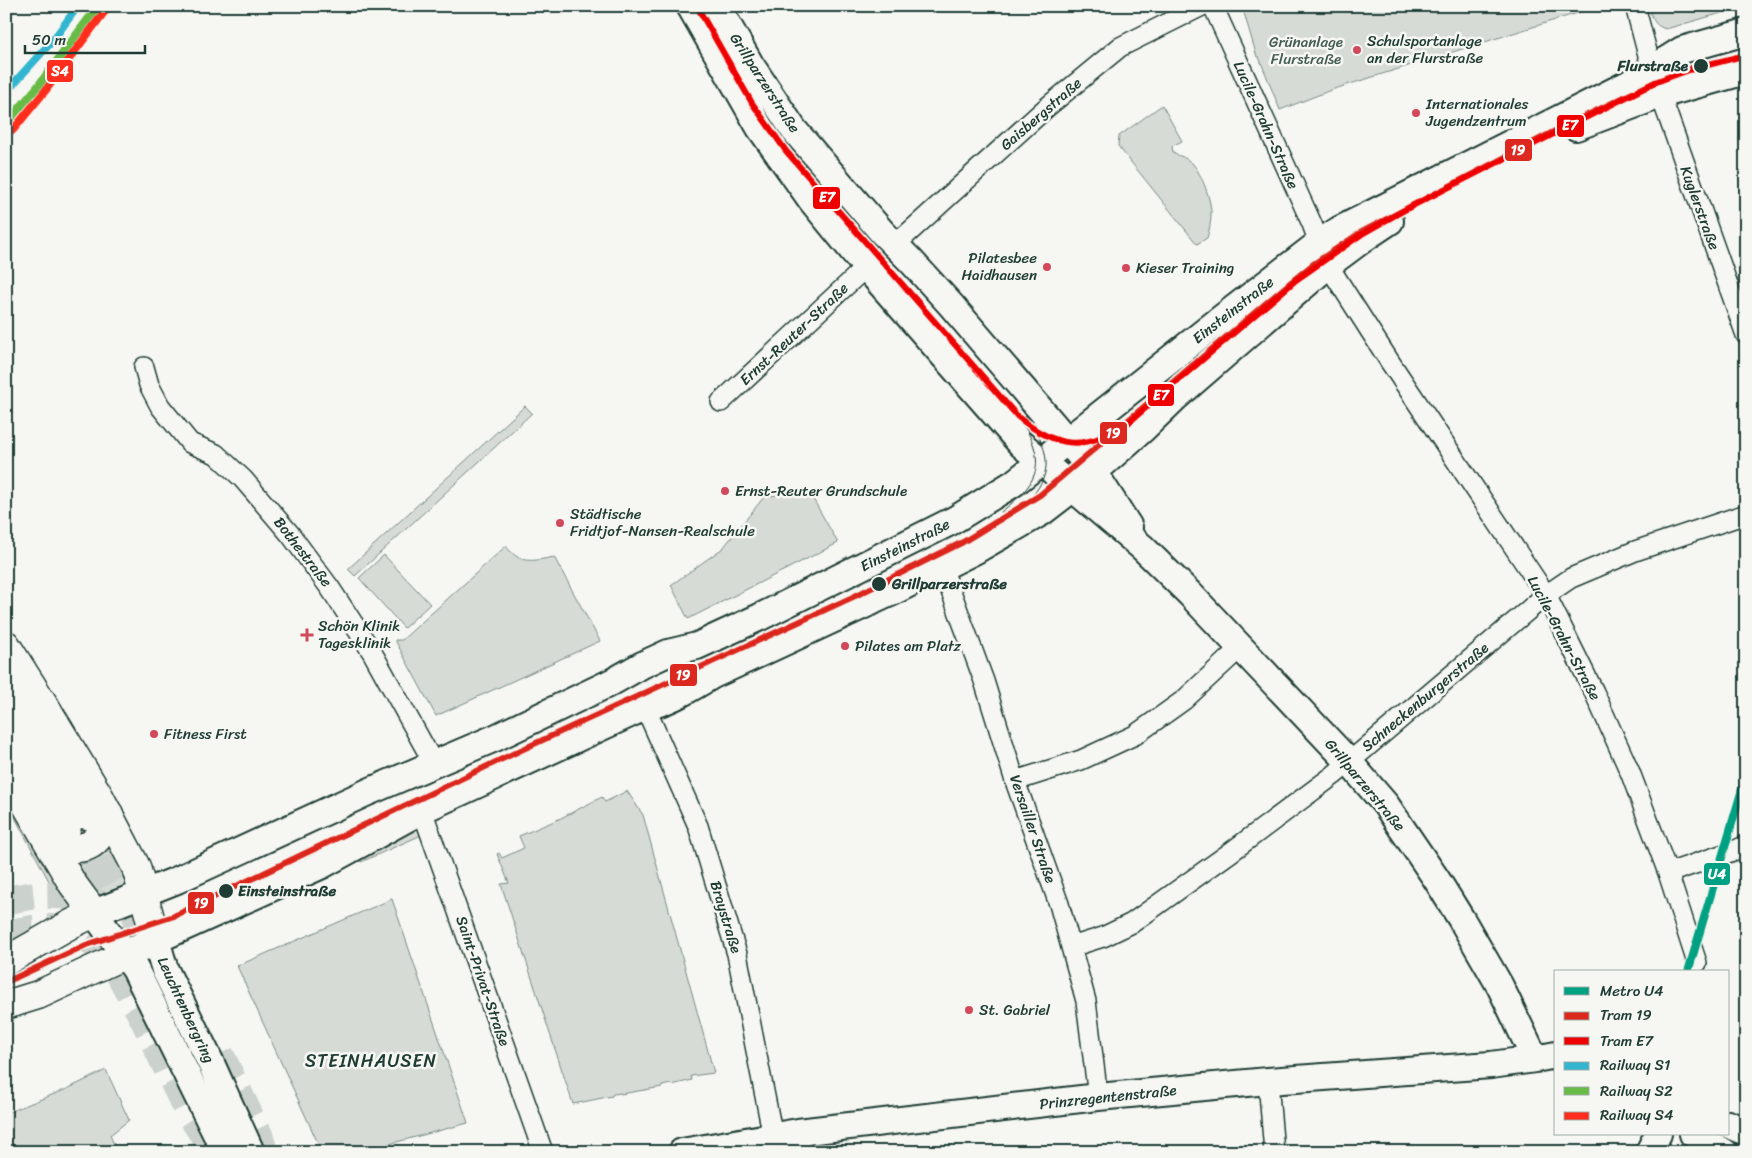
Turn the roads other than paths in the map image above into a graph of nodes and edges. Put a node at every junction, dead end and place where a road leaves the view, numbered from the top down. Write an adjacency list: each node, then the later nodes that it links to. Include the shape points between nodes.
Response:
1 (690, 6): 11 (main road, Grillparzerstraße, via 760,128 812,201)
2 (717, 6): 9 (main road, Grillparzerstraße, via 794,130)
3 (1202, 6): 9 (street, Gaisbergstraße, via 1120,47 1046,108)
4 (1213, 6): 10 (street, Lucile-Grahn-Straße)
5 (1635, 6): 8 (street)
6 (1746, 32): 8 (main road, Einsteinstraße, via 1682,50)
7 (1746, 71): 8 (main road, Einsteinstraße)
8 (1655, 82): 10 (main road, Einsteinstraße, via 1630,83 1339,230); 12 (street, Kuglerstraße)
9 (895, 245): 15 (main road, Grillparzerstraße)
10 (1323, 254): 15 (main road, Einsteinstraße); 17 (main road, Einsteinstraße, via 1176,398); 22 (street, Lucile-Grahn-Straße, via 1390,362)
11 (866, 267): 14 (street, Ernst-Reuter-Straße); 16 (main road, Grillparzerstraße, via 1021,444)
12 (1746, 335)
13 (144, 367): 29 (street, Bothestraße, via 160,406 190,443 216,454 243,479 330,588 372,652)
14 (721, 402)
15 (1067, 440): 16 (main road, Einsteinstraße); 17 (main road, Grillparzerstraße)
16 (1041, 461): 18 (main road, Grillparzerstraße); 29 (main road, Einsteinstraße, via 989,500 897,550 749,622 697,646 668,653 542,717)
17 (1094, 472): 18 (main road, Einsteinstraße); 20 (main road, Grillparzerstraße)
18 (1073, 489): 20 (main road, Grillparzerstraße); 21 (main road, Einsteinstraße, via 1026,522)
19 (1746, 514): 22 (street, Schneckenburgerstraße, via 1636,551 1571,578)
20 (1143, 548): 24 (main road, Grillparzerstraße)
21 (942, 567): 26 (main road, Einsteinstraße, via 711,676 660,704); 31 (street, Versailler Straße, via 984,681)
22 (1546, 595): 28 (street, Schneckenburgerstraße); 35 (street, Lucile-Grahn-Straße, via 1616,740)
23 (6, 645): 33 (main road, Leuchtenbergring, via 46,708)
24 (1241, 647): 28 (main road, Grillparzerstraße); 31 (street, via 1184,700 1135,735 1081,760)
25 (6, 685): 33 (main road)
26 (645, 707): 32 (main road, Einsteinstraße); 51 (street, Braystraße, via 698,826)
27 (6, 724): 33 (main road)
28 (1349, 762): 39 (street, Schneckenburgerstraße, via 1132,923); 44 (main road, Grillparzerstraße, via 1386,805 1444,890)
29 (434, 764): 36 (main road, Einsteinstraße)
30 (6, 770): 33 (main road)
31 (1015, 781): 39 (street, Versailler Straße)
32 (422, 810): 38 (main road, Einsteinstraße, via 335,859); 54 (street, Saint-Privat-Straße)
33 (78, 825): 36 (main road, Leuchtenbergring, via 136,867); 37 (main road, via 72,884)
34 (1746, 845): 35 (street)
35 (1668, 873): 42 (street, Lucile-Grahn-Straße)
36 (144, 894): 37 (main road, Einsteinstraße); 38 (main road, Leuchtenbergring)
37 (94, 913): 40 (main road, Leuchtenbergring); 41 (main road, Einsteinstraße)
38 (156, 940): 40 (main road, Einsteinstraße); 53 (main road, Leuchtenbergring, via 165,970)
39 (1071, 947): 46 (street, Versailler Straße, via 1086,1001)
40 (124, 953): 43 (main road, Einsteinstraße, via 56,987); 52 (main road, Leuchtenbergring, via 148,993)
41 (6, 961)
42 (1697, 963)
43 (6, 1005)
44 (1549, 1059): 45 (main road, Prinzregentenstraße)
45 (1268, 1081): 46 (main road, Prinzregentenstraße); 56 (street)
46 (1098, 1097): 51 (main road, Prinzregentenstraße)
47 (1730, 1125): 48 (main road)
48 (1746, 1132)
49 (1657, 1136): 57 (main road)
50 (1696, 1136): 58 (main road)
51 (791, 1140): 55 (main road, Prinzregentenstraße)
52 (225, 1152)
53 (251, 1152)
54 (543, 1152)
55 (682, 1152)
56 (1274, 1152)
57 (1649, 1152)
58 (1724, 1152)

